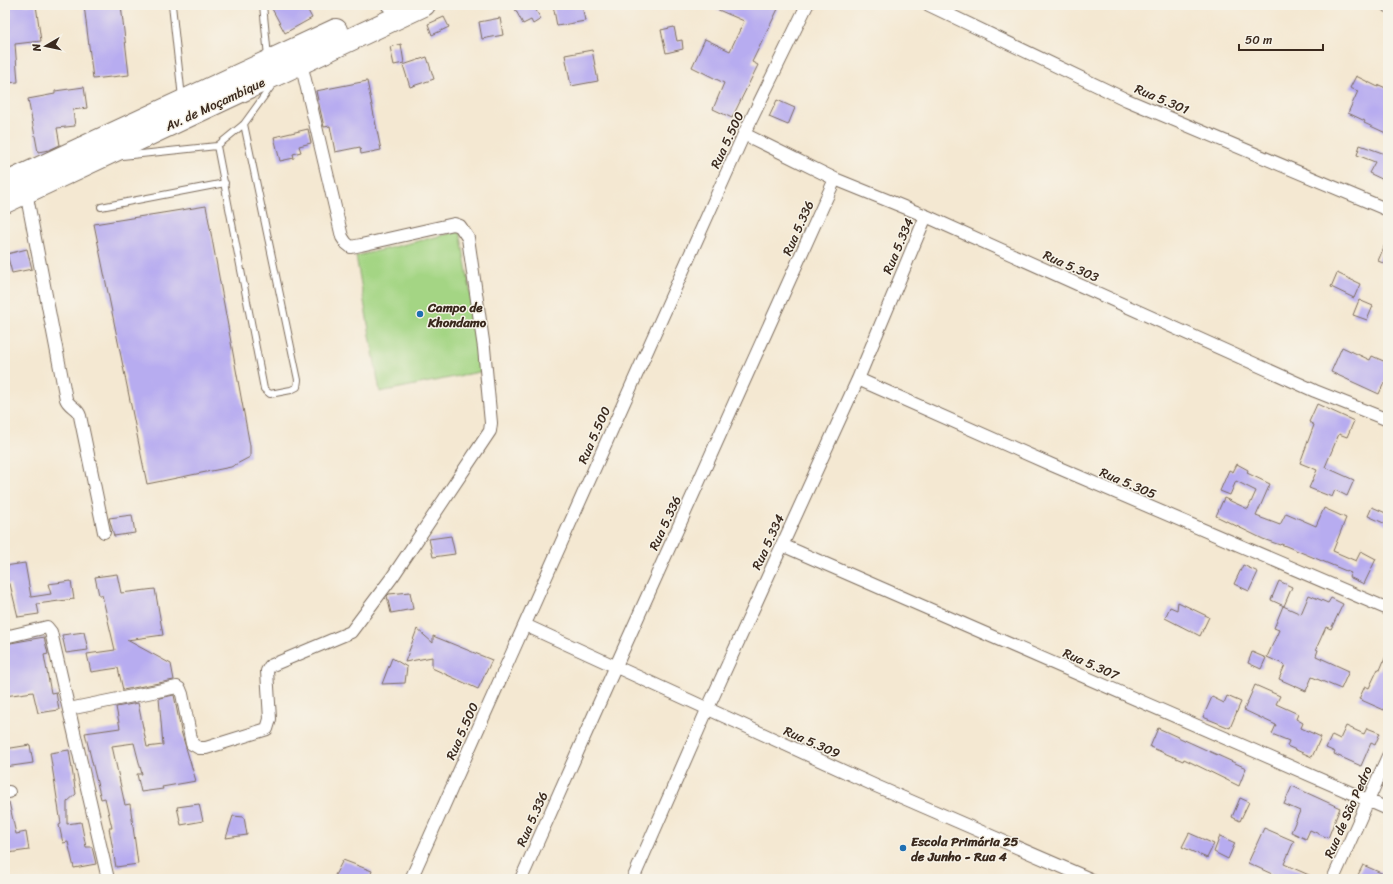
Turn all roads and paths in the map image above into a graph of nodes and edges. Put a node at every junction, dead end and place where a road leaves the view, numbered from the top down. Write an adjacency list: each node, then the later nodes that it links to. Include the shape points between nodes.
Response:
1 (172, 5): 9 (lane)
2 (263, 5): 8 (lane)
3 (389, 5): 8 (highway, Av. de Moçambique)
4 (424, 5): 7 (highway, Av. de Moçambique)
5 (807, 5): 11 (street, Rua 5.500)
6 (929, 5): 20 (street, Rua 5.301, via 1127,100)
7 (301, 63): 8 (highway, Av. de Moçambique); 30 (street, via 340,230 346,243 351,247 454,224 460,226 468,238 484,348 490,431 393,576 351,632 270,666 267,671 270,719 267,729 199,748 192,744 182,694 177,687)
8 (275, 66): 9 (highway, Av. de Moçambique); 10 (lane); 13 (highway, Av. de Moçambique)
9 (182, 101): 16 (highway, Av. de Moçambique)
10 (244, 124): 12 (lane); 15 (lane, via 298,380 297,387 291,390 270,394 264,389)
11 (744, 134): 14 (street, Rua 5.303); 27 (street, Rua 5.500)
12 (217, 146): 13 (lane); 15 (lane)
13 (97, 160): 17 (highway, Av. de Moçambique)
14 (835, 179): 21 (street, Rua 5.303); 29 (street, Rua 5.336)
15 (225, 183): 19 (lane)
16 (5, 184)
17 (26, 192): 18 (highway, Av. de Moçambique); 24 (street, via 66,399 80,416)
18 (5, 202)
19 (101, 207)
20 (1388, 210)
21 (926, 216): 22 (street, Rua 5.334); 23 (street, Rua 5.303, via 1315,391)
22 (858, 379): 25 (street, Rua 5.334); 26 (street, Rua 5.305)
23 (1388, 420)
24 (104, 532)
25 (782, 545): 31 (street, Rua 5.334); 33 (street, Rua 5.307)
26 (1388, 609)
27 (525, 624): 29 (street, Rua 5.309); 37 (street, Rua 5.500)
28 (5, 637): 30 (street, via 47,627 51,632)
29 (615, 665): 31 (street, Rua 5.309); 38 (street, Rua 5.336)
30 (69, 709): 36 (street)
31 (707, 710): 35 (street, Rua 5.334); 39 (street, Rua 5.309)
32 (1388, 756): 33 (street, Rua de São Pedro)
33 (1369, 801): 34 (street, Rua 5.307); 40 (street, Rua de São Pedro)
34 (1388, 809)
35 (637, 878)
36 (108, 879)
37 (411, 879)
38 (521, 879)
39 (1090, 879)
40 (1333, 879)

